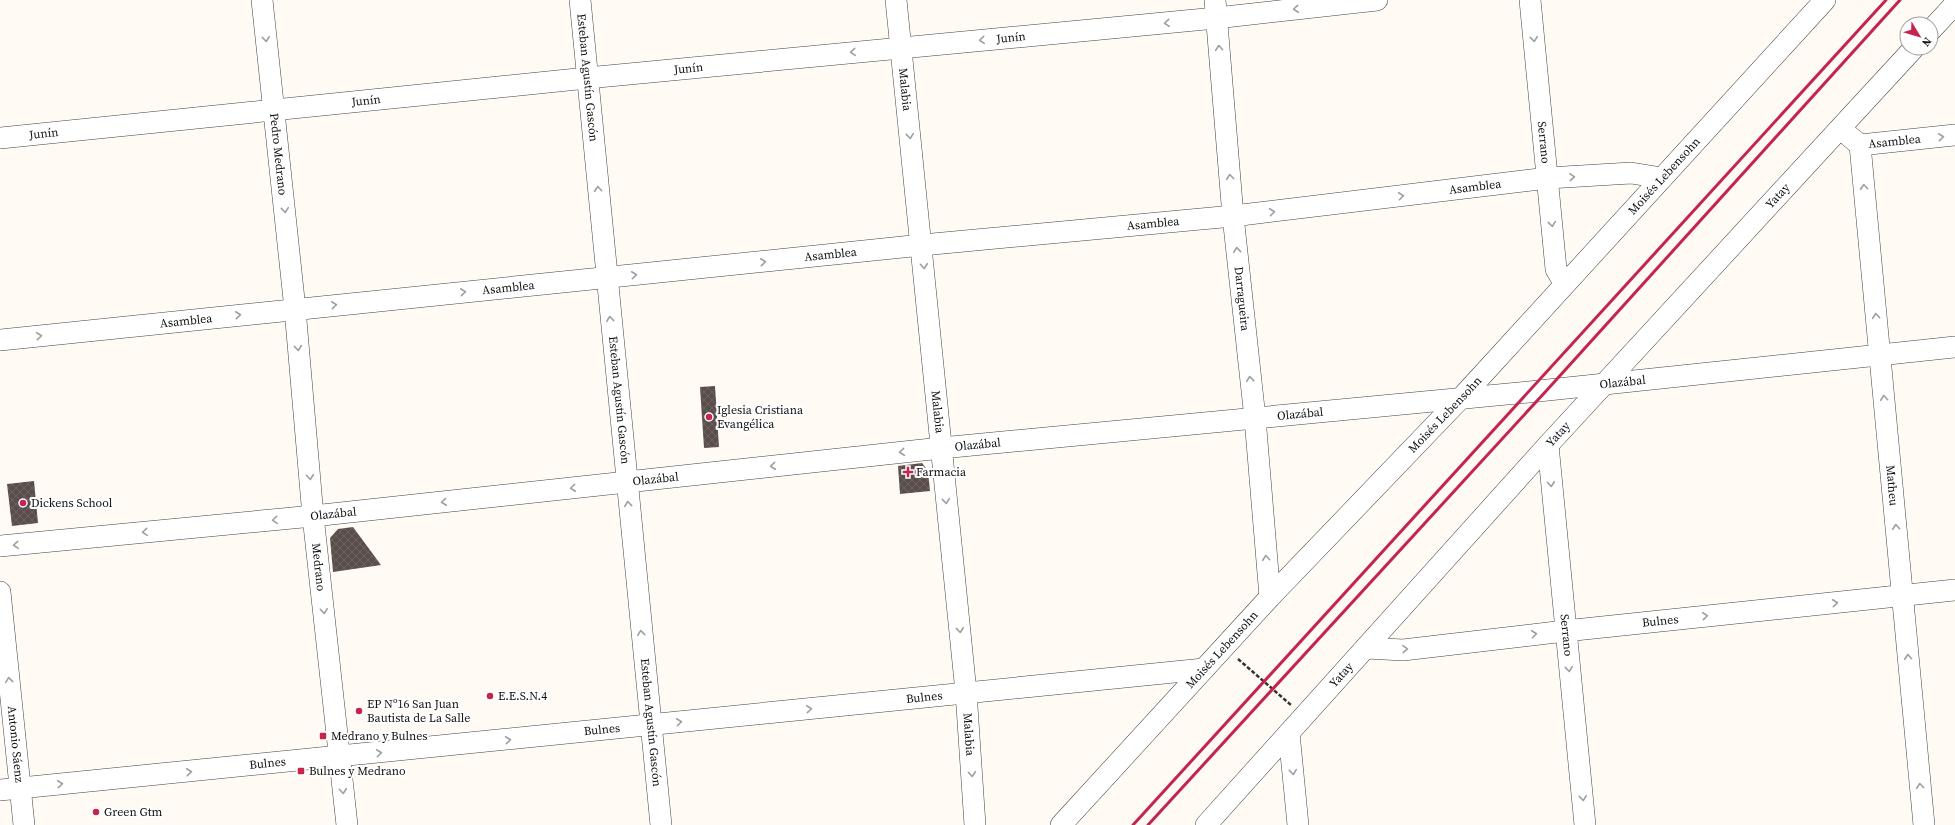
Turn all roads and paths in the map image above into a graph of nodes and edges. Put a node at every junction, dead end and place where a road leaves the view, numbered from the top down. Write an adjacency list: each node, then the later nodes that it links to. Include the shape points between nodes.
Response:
1 (262, 0): 13 (street, Pedro Medrano, one-way to 13)
2 (580, 0): 12 (street, Esteban Agustín Gascón)
3 (896, 0): 10 (street, Malabia)
4 (1377, 0): 8 (street, Junín, one-way to 8)
5 (1530, 0): 18 (street, Serrano, one-way to 18)
6 (1825, 0): 19 (street, Moisés Lebensohn)
7 (1955, 4): 9 (street)
8 (1216, 9): 10 (street, Junín, one-way to 10); 20 (street, Darragueira, one-way to 8)
9 (1939, 21)
10 (901, 48): 12 (street, Junín, one-way to 12); 21 (street, Malabia, one-way to 21)
11 (1907, 56): 14 (street, Yatay)
12 (587, 78): 13 (street, Junín); 22 (street, Esteban Agustín Gascón, one-way to 12)
13 (274, 110): 16 (street, Junín); 24 (street, Pedro Medrano, one-way to 24)
14 (1840, 129): 17 (street, Asamblea); 28 (street, Yatay)
15 (1955, 135): 17 (street, Asamblea, one-way to 15)
16 (0, 138)
17 (1860, 145): 27 (street, Matheu, one-way to 17)
18 (1548, 178): 19 (street, Asamblea, one-way to 19, via 1631,173); 20 (street, Asamblea, one-way to 18); 23 (street, Serrano, one-way to 23, via 1556,269)
19 (1662, 178): 23 (street, Moisés Lebensohn)
20 (1233, 216): 21 (street, Asamblea); 30 (street, Darragueira, one-way to 20)
21 (922, 245): 22 (street, Asamblea, one-way to 21); 32 (street, Malabia, one-way to 32)
22 (606, 278): 24 (street, Asamblea, one-way to 22); 33 (street, Esteban Agustín Gascón, one-way to 22)
23 (1564, 283): 29 (street, Moisés Lebensohn)
24 (295, 309): 25 (street, Asamblea, one-way to 24); 34 (street, Medrano, one-way to 34)
25 (0, 340)
26 (1955, 347): 27 (street, Olazábal)
27 (1880, 355): 28 (street, Olazábal); 38 (street, Matheu, one-way to 27)
28 (1603, 385): 29 (street, Olazábal); 31 (street, Yatay)
29 (1462, 398): 30 (street, Olazábal); 39 (street, Moisés Lebensohn)
30 (1255, 418): 32 (street, Olazábal); 39 (street, Darragueira, one-way to 30)
31 (1548, 445): 40 (street, Serrano, one-way to 40); 42 (street, Yatay)
32 (941, 448): 33 (street, Olazábal, one-way to 33); 44 (street, Malabia, one-way to 44)
33 (626, 482): 34 (street, Olazábal, one-way to 34); 46 (street, Esteban Agustín Gascón, one-way to 33)
34 (313, 516): 35 (street, Olazábal, one-way to 35); 48 (street, Medrano, one-way to 48)
35 (0, 546)
36 (1955, 590): 38 (street, Bulnes)
37 (0, 592): 49 (street, Antonio Sáenz, one-way to 37)
38 (1902, 596): 40 (street, Bulnes, one-way to 38); 59 (street, Matheu, one-way to 38)
39 (1270, 597): 41 (street, Moisés Lebensohn)
40 (1565, 631): 42 (street, Bulnes, one-way to 40, via 1403,650); 58 (street, Serrano, one-way to 58)
41 (1224, 647): 43 (street, Moisés Lebensohn); 45 (path)
42 (1366, 648): 45 (street, Yatay)
43 (1204, 669): 44 (street, Bulnes); 55 (street, Moisés Lebensohn)
44 (966, 692): 46 (street, Bulnes, one-way to 44); 54 (street, Malabia, one-way to 54)
45 (1304, 716): 47 (street, Yatay)
46 (650, 726): 48 (street, Bulnes, one-way to 46); 53 (street, Esteban Agustín Gascón)
47 (1289, 733): 56 (street, Yatay); 57 (street, one-way to 57)
48 (340, 757): 49 (street, Bulnes, one-way to 48); 52 (street, Medrano, one-way to 52)
49 (21, 788): 50 (street, Bulnes); 51 (street, Antonio Sáenz)
50 (0, 790)
51 (24, 825)
52 (347, 825)
53 (661, 825)
54 (975, 825)
55 (1061, 825)
56 (1206, 825)
57 (1298, 825)
58 (1585, 825)
59 (1924, 825)

